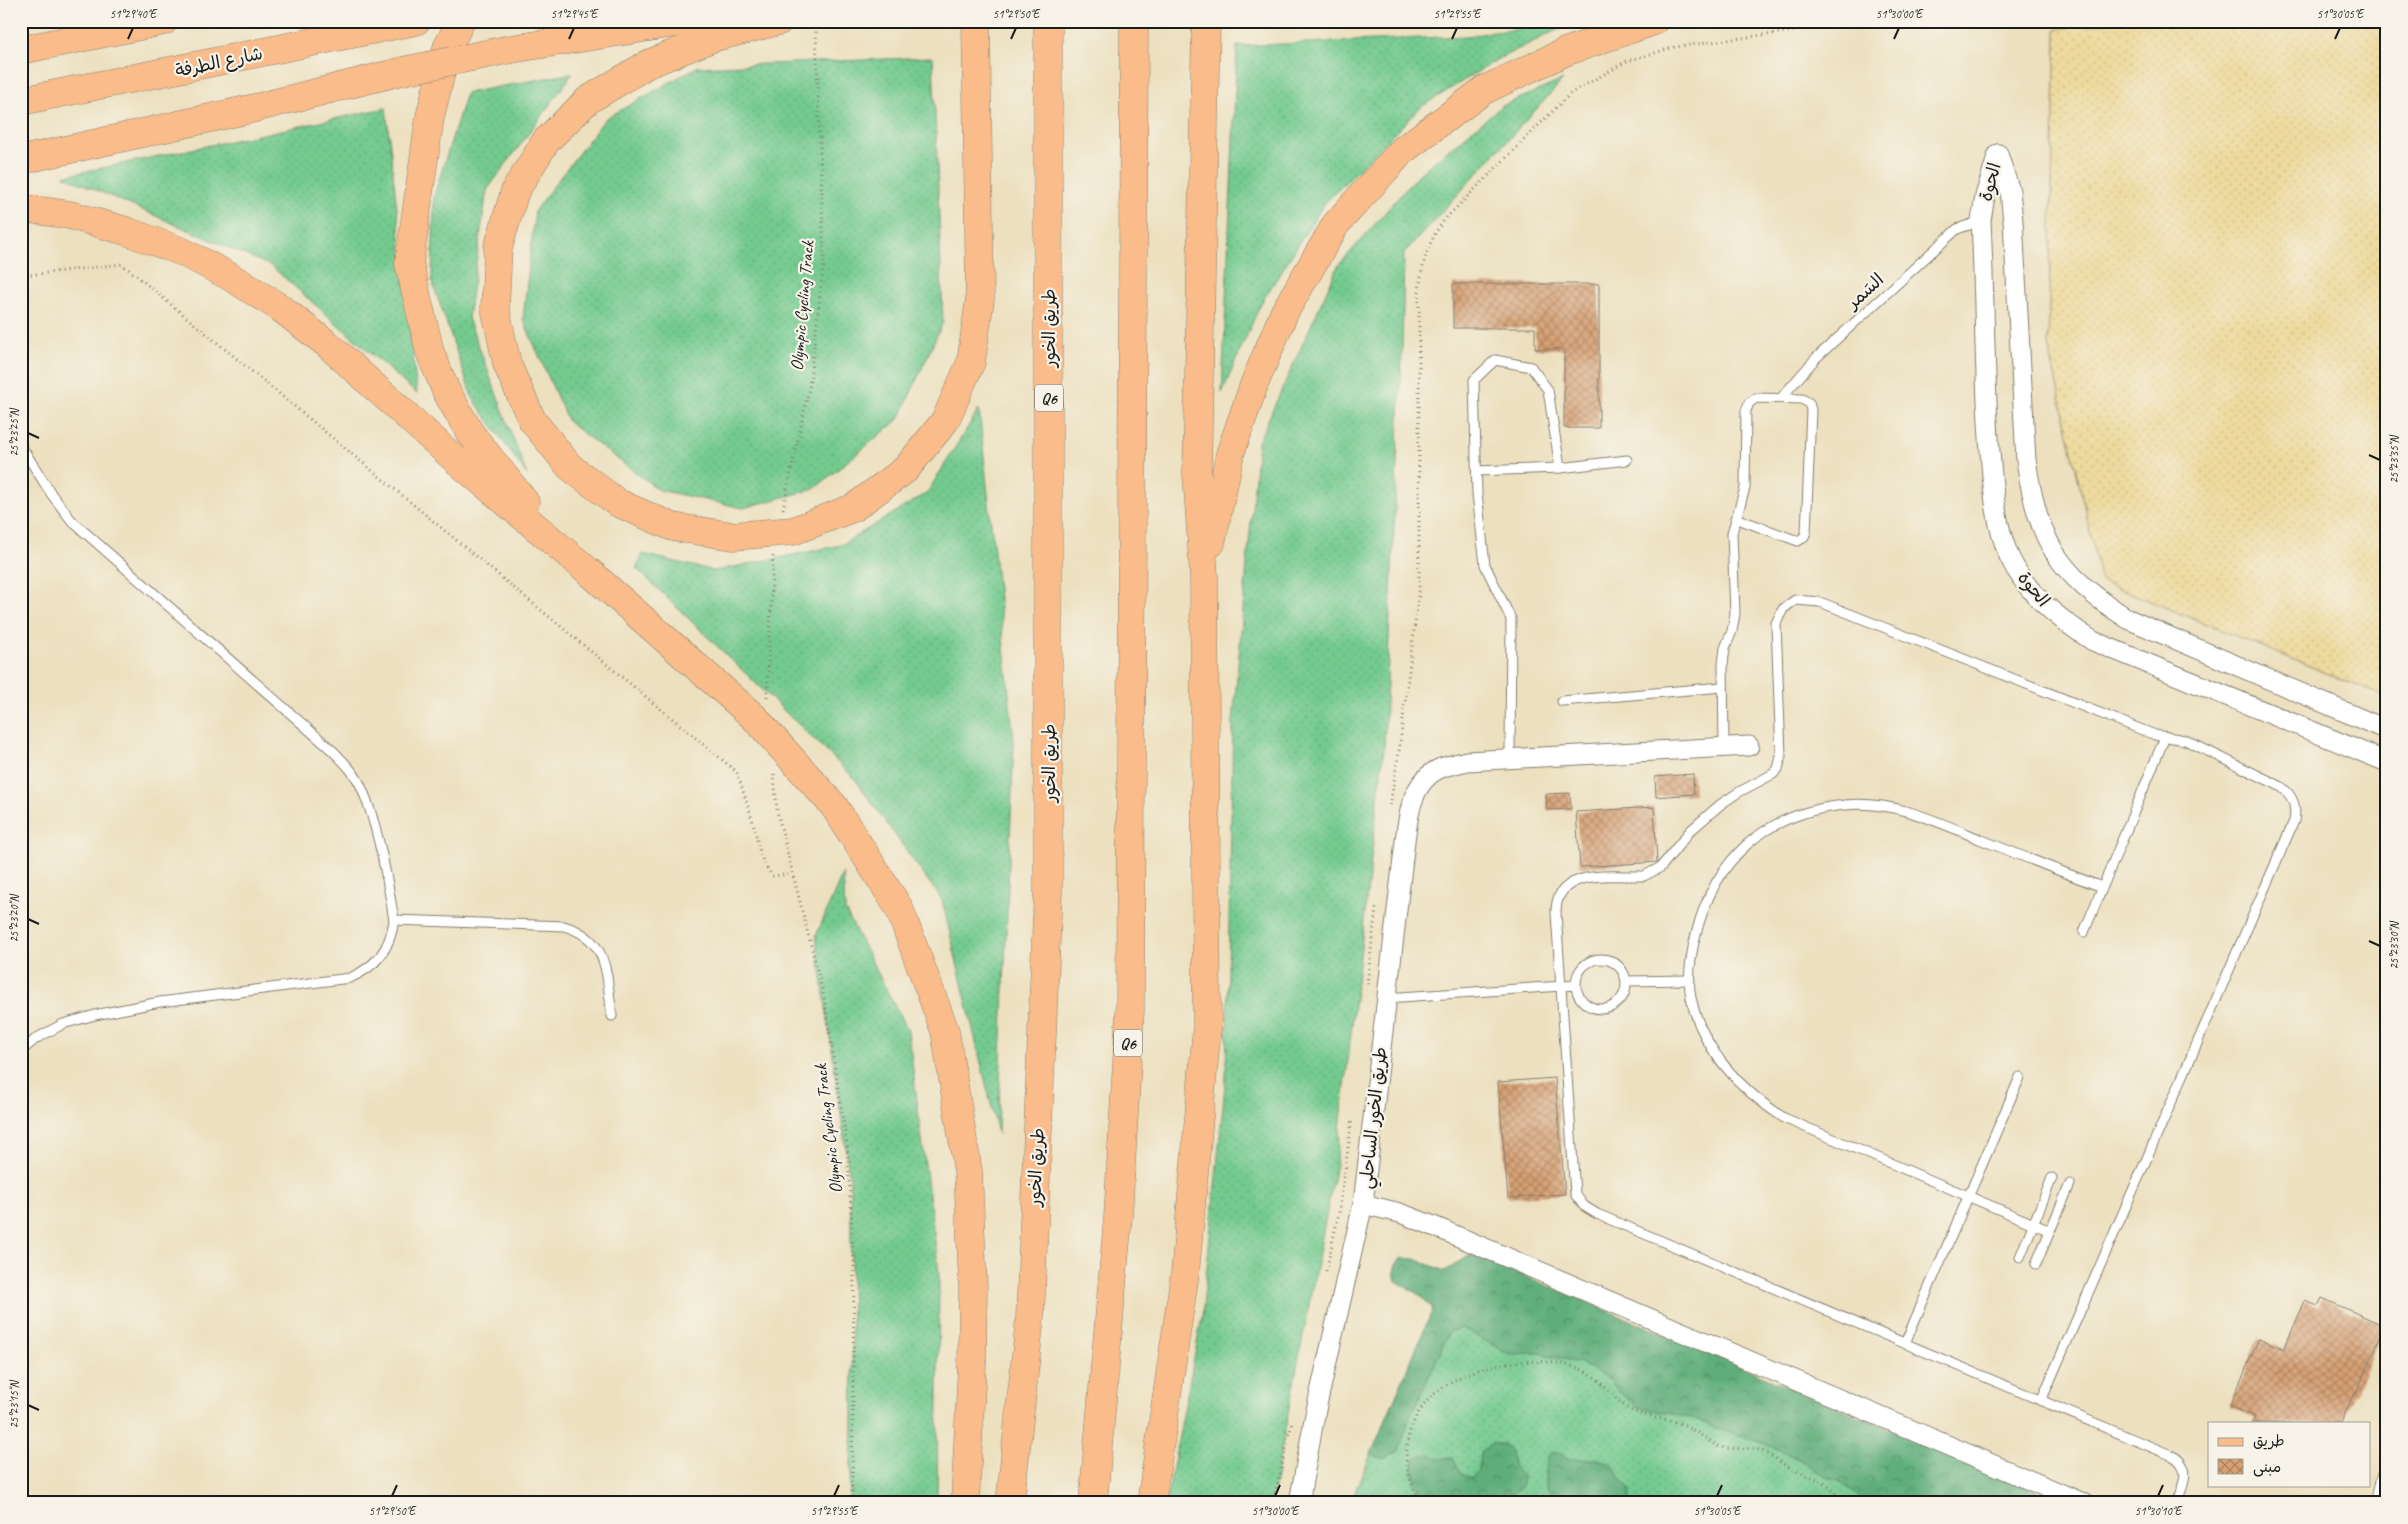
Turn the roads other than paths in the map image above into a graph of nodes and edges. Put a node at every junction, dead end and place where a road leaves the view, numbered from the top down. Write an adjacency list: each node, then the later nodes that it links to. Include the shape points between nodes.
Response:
1 (164, 21): 11 (main road)
2 (461, 21): 23 (main road, via 447,48 430,117 413,230 409,263 420,313 430,352 446,391 470,433 517,493)
3 (688, 21): 13 (main road, bridge, via 511,49 403,71)
4 (779, 21): 5 (main road, via 712,38 648,64 588,100 546,141 515,191 498,248 496,307 507,364 532,420 570,467 618,503 674,527 733,536 793,531 854,508 905,470 946,421 971,362 980,299)
5 (976, 21)
6 (1048, 21): 56 (main road, طريق الخور / Q6, via 1048,890 1030,1318)
7 (1134, 21): 57 (main road, Q6, via 1130,1010 1118,1217)
8 (1206, 21): 24 (main road, via 1197,474)
9 (1654, 21): 24 (main road, via 1565,52 1484,90 1403,150 1336,224 1285,311 1255,382 1230,454)
10 (408, 23): 12 (main road, شارع الطرفة)
11 (21, 50)
12 (21, 102)
13 (21, 160)
14 (21, 208): 23 (main road, via 70,215 183,252 280,307)
15 (1981, 221): 16 (street); 16 (street, الحوة, via 1998,154 2010,191); 17 (lane, السَمر, via 1957,229 1816,358); 32 (street, الحوة, via 1986,407 1996,516 2010,557 2026,583 2061,620 2094,641)
16 (2013, 221): 27 (street, الحوة, via 2026,460 2037,514 2059,561 2095,598 2128,619)
17 (1781, 398): 22 (lane, via 1756,398 1749,403 1746,411 1745,488); 22 (lane, via 1802,399 1811,410 1806,533 1798,542)
18 (21, 446): 34 (lane, via 72,521 350,769 363,790 371,813)
19 (1627, 460): 20 (lane)
20 (1560, 468): 21 (lane); 21 (lane, via 1548,390 1531,367 1495,360 1474,380)
21 (1477, 471): 31 (lane, via 1485,565 1511,619)
22 (1735, 518): 25 (lane, via 1732,532 1735,614 1725,648)
23 (587, 570): 55 (main road, via 755,718 834,806 899,908 944,1031 968,1171 973,1286)
24 (1204, 576): 58 (main road, via 1207,1027 1185,1273)
25 (1723, 687): 26 (lane); 29 (lane)
26 (1562, 701)
27 (2387, 730)
28 (2165, 737): 33 (lane); 39 (lane, via 1820,602 1795,600 1783,609 1776,623 1781,756 1778,769 1704,818 1653,872 1644,876 1581,878 1566,886 1556,905); 53 (lane, via 2185,740 2280,786 2292,797 2294,821)
29 (1724, 746): 30 (street, طريق الخور الساحلي); 31 (street, طريق الخور الساحلي)
30 (1749, 746)
31 (1510, 759): 40 (street, طريق الخور الساحلي, via 1467,761 1440,768 1426,778 1415,794 1408,814)
32 (2387, 762)
33 (2102, 887): 35 (lane); 36 (lane, via 1906,810 1866,804 1826,807 1780,823 1732,857 1719,877 1700,921)
34 (394, 920): 41 (lane, via 574,929 592,940 604,957); 42 (lane, via 392,936 377,962 350,978 160,1002 95,1015 63,1024 37,1038)
35 (2084, 932)
36 (1690, 980): 37 (lane); 46 (lane, via 1691,997 1706,1038 1731,1074 1764,1105 1784,1118)
37 (1626, 981): 38 (lane, via 1618,966 1602,959 1586,964); 38 (lane, via 1626,990 1617,1004 1600,1010 1584,1003)
38 (1576, 985): 39 (lane)
39 (1562, 986): 40 (lane); 52 (lane, via 1573,1187 1584,1206)
40 (1386, 998): 47 (street, طريق الخور الساحلي)
41 (612, 1016)
42 (21, 1052)
43 (2020, 1076): 46 (lane)
44 (2052, 1178): 48 (lane)
45 (2070, 1184): 49 (lane)
46 (1968, 1197): 48 (lane); 52 (lane)
47 (1363, 1204): 59 (street, طريق الخور الساحلي, via 1315,1414); 60 (street, via 1431,1225)
48 (2033, 1224): 49 (lane); 50 (lane)
49 (2050, 1231): 51 (lane)
50 (2020, 1256)
51 (2036, 1264)
52 (1905, 1343): 53 (lane)
53 (2041, 1401): 61 (lane, via 2177,1459 2186,1478)
54 (2387, 1477): 62 (street)
55 (965, 1503)
56 (1010, 1503)
57 (1093, 1503)
58 (1151, 1503)
59 (1299, 1503)
60 (2083, 1503)
61 (2176, 1503)
62 (2381, 1503)

